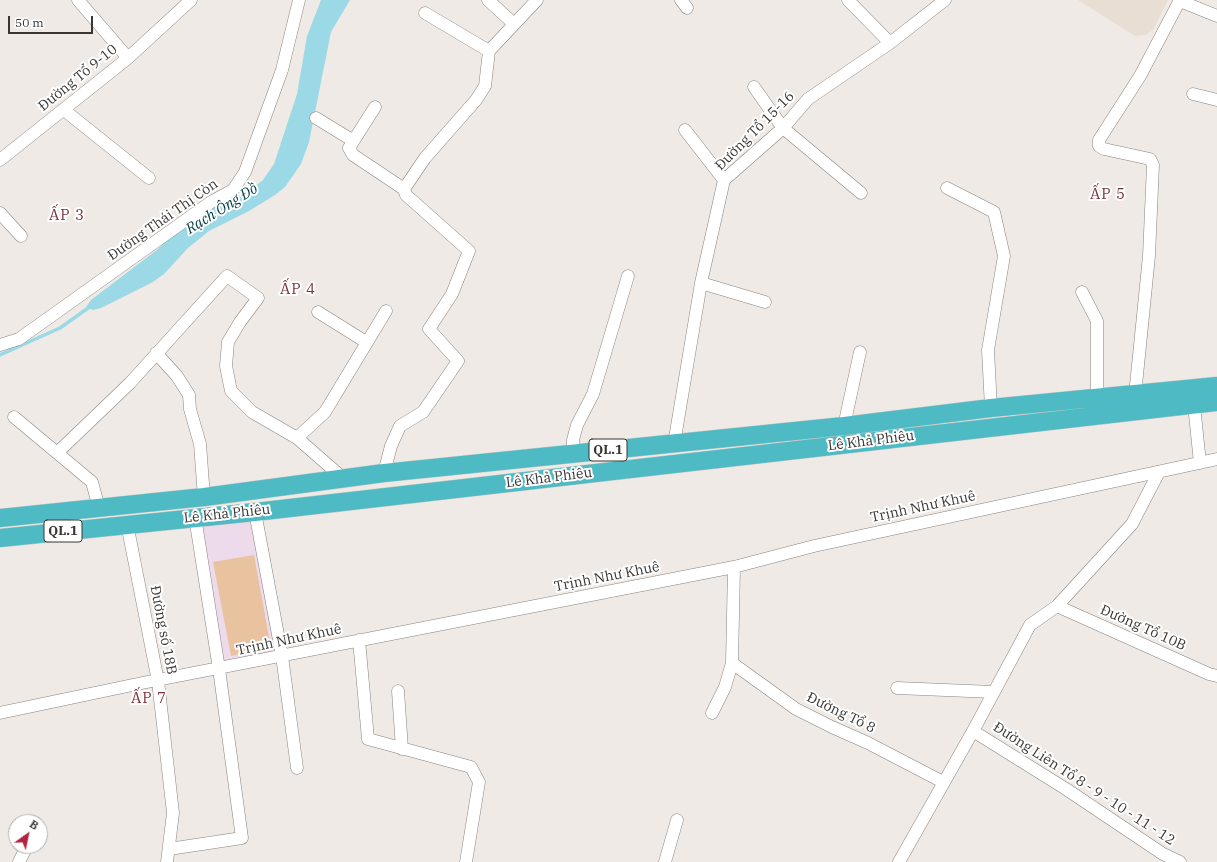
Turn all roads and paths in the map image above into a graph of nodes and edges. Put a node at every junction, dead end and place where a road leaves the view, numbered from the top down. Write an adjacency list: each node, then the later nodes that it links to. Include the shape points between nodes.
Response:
1 (78, 0): 14 (street)
2 (191, 0): 14 (street, Đường Tổ 9-10)
3 (299, 0): 39 (street, Đường Thái Thị Còn, via 282,70 245,172 233,190 211,202 19,339)
4 (488, 0): 11 (street)
5 (537, 0): 11 (street)
6 (848, 0): 12 (street)
7 (945, 0): 12 (street, Đường Tổ 15-16)
8 (1180, 0): 10 (street); 43 (street, via 1140,76 1099,140 1099,146 1104,150 1152,161 1149,256)
9 (425, 13): 13 (street)
10 (1217, 16)
11 (514, 24): 13 (street)
12 (890, 43): 21 (street, Đường Tổ 15-16, via 808,99)
13 (489, 51): 28 (street, via 485,86 476,100 425,158)
14 (128, 58): 19 (street, Đường Tổ 9-10)
15 (754, 87): 21 (street)
16 (1193, 94): 17 (street)
17 (1217, 100)
18 (375, 107): 23 (street)
19 (64, 110): 24 (street, Đường Tổ 9-10); 25 (street)
20 (316, 118): 23 (street)
21 (783, 128): 26 (street, Đường Tổ 15-16); 29 (street)
22 (685, 130): 26 (street)
23 (352, 140): 28 (street, via 349,148 353,155)
24 (0, 160)
25 (149, 178)
26 (724, 180): 33 (street, Đường Tổ 15-16)
27 (947, 188): 47 (street, via 994,212 1004,256 988,350)
28 (404, 190): 57 (street, via 406,195 468,251 452,294 429,329 458,361 423,412 400,426 391,446)
29 (861, 193)
30 (0, 213): 31 (street)
31 (22, 236)
32 (628, 276): 53 (street, via 593,394 577,425)
33 (701, 283): 35 (street); 51 (street, Đường Tổ 15-16)
34 (1082, 292): 44 (street, via 1097,320)
35 (765, 302)
36 (386, 311): 38 (street)
37 (318, 312): 38 (street)
38 (366, 342): 50 (street, via 325,412)
39 (0, 345)
40 (860, 352): 49 (street)
41 (156, 353): 50 (street, via 227,276 258,298 228,342 226,366 231,391 252,412); 52 (street, via 130,383); 59 (street, via 188,395 200,444)
42 (1217, 386): 43 (highway, Lê Khả Phiêu / QL.1)
43 (1135, 395): 44 (highway, Lê Khả Phiêu / QL.1)
44 (1097, 398): 47 (highway, Lê Khả Phiêu / QL.1)
45 (1217, 402): 46 (highway, Lê Khả Phiêu / QL.1)
46 (1194, 405): 55 (street); 61 (highway, Lê Khả Phiêu / QL.1)
47 (991, 408): 49 (highway, Lê Khả Phiêu / QL.1)
48 (14, 417): 52 (street)
49 (844, 426): 51 (highway, Lê Khả Phiêu / QL.1)
50 (297, 438): 58 (street)
51 (674, 444): 53 (highway, Lê Khả Phiêu / QL.1)
52 (58, 452): 60 (street, via 92,482)
53 (573, 454): 57 (highway, Lê Khả Phiêu / QL.1)
54 (1217, 459): 55 (street, Trịnh Như Khuê)
55 (1200, 463): 56 (street, Trịnh Như Khuê)
56 (1159, 472): 66 (street, Trịnh Như Khuê, via 814,546); 67 (street, via 1132,524)
57 (384, 473): 58 (highway, Lê Khả Phiêu / QL.1)
58 (344, 479): 59 (highway, Lê Khả Phiêu / QL.1)
59 (204, 497): 60 (highway, Lê Khả Phiêu / QL.1)
60 (100, 508): 63 (highway, Lê Khả Phiêu / QL.1)
61 (255, 512): 62 (highway, Lê Khả Phiêu / QL.1); 69 (street)
62 (195, 517): 64 (highway, Lê Khả Phiêu / QL.1); 71 (street)
63 (0, 518)
64 (127, 524): 65 (highway, Lê Khả Phiêu / QL.1); 73 (street, Đường số 18B)
65 (0, 538)
66 (734, 568): 68 (street, Trịnh Như Khuê); 70 (street)
67 (1056, 606): 72 (street, Đường Tổ 10B); 76 (street, via 1030,625)
68 (359, 640): 69 (street, Trịnh Như Khuê); 80 (street, via 368,739)
69 (282, 656): 71 (street, Trịnh Như Khuê); 81 (street)
70 (732, 663): 77 (street, via 725,687); 82 (street, Đường Tổ 8, via 796,709)
71 (219, 669): 73 (street, Trịnh Như Khuê); 84 (street, via 242,838)
72 (1217, 676)
73 (158, 681): 78 (street, Trịnh Như Khuê); 84 (street, Đường số 18B, via 173,813)
74 (897, 688): 76 (street)
75 (398, 691): 80 (street)
76 (993, 692): 79 (street)
77 (712, 713)
78 (0, 714)
79 (973, 731): 82 (street); 89 (street, Đường Liên Tổ 8 - 9 - 10 - 11 - 12, via 1163,854)
80 (402, 749): 86 (street, via 471,767 479,782)
81 (298, 768)
82 (943, 782): 88 (street)
83 (677, 820): 87 (street)
84 (169, 849): 85 (street, Đường số 18B)
85 (167, 862)
86 (466, 862)
87 (665, 862)
88 (899, 862)
89 (1180, 862)

